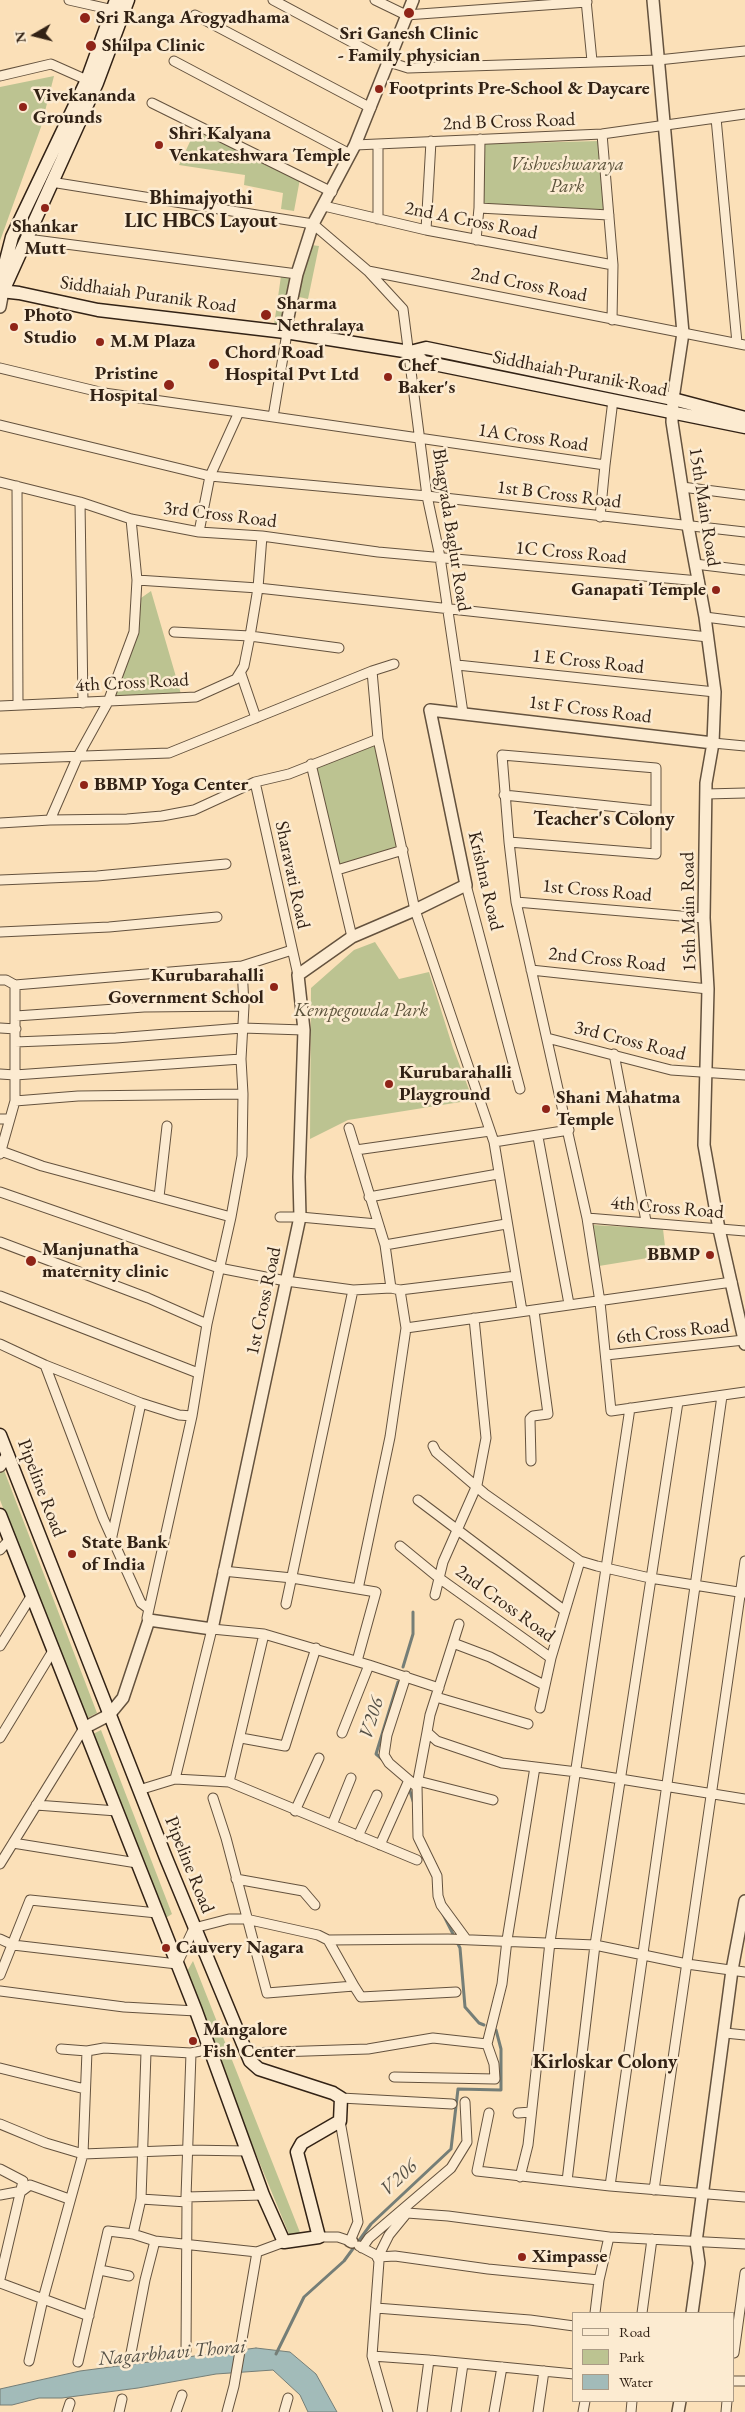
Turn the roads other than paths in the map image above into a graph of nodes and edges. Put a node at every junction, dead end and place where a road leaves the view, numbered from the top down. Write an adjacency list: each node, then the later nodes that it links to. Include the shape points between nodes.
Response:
1 (68, 0): 8 (street)
2 (128, 0): 8 (main road)
3 (273, 0): 15 (street)
4 (375, 0): 10 (street)
5 (413, 0): 10 (street)
6 (653, 0): 13 (street, 15th Main Road)
7 (586, 1): 10 (street); 14 (street)
8 (118, 8): 17 (main road); 28 (main road, via 97,83)
9 (196, 15): 19 (street)
10 (406, 15): 15 (street)
11 (745, 51): 13 (street)
12 (174, 60): 27 (street)
13 (658, 60): 14 (street); 22 (street, 15th Main Road)
14 (592, 61): 15 (street, via 408,68)
15 (388, 62): 19 (street)
16 (0, 76): 17 (street, via 51,64)
17 (87, 80): 41 (main road, via 12,237)
18 (152, 103): 29 (street)
19 (371, 108): 27 (street)
20 (745, 114): 21 (street)
21 (716, 118): 22 (street); 46 (street)
22 (664, 125): 23 (street, 2nd B Cross Road); 45 (street, 15th Main Road)
23 (602, 134): 24 (street, 2nd B Cross Road); 32 (street)
24 (480, 139): 25 (street, 2nd B Cross Road); 31 (street)
25 (431, 141): 26 (street, 2nd B Cross Road); 35 (street)
26 (378, 144): 27 (street, 2nd B Cross Road); 33 (street)
27 (352, 149): 29 (street)
28 (51, 182): 34 (street); 36 (main road)
29 (332, 192): 30 (street)
30 (324, 206): 33 (street, 2nd A Cross Road); 34 (street)
31 (479, 208): 32 (street); 37 (street)
32 (609, 215): 38 (street)
33 (378, 220): 35 (street, 2nd A Cross Road)
34 (313, 224): 39 (street, Bhagyada Baglur Road); 40 (street)
35 (426, 230): 37 (street, 2nd A Cross Road)
36 (26, 239): 40 (street); 41 (main road)
37 (476, 240): 38 (street, 2nd A Cross Road)
38 (613, 265): 43 (street)
39 (368, 271): 43 (street, 2nd Cross Road); 47 (street, Bhagyada Baglur Road, via 403,309)
40 (297, 274): 44 (street)
41 (1, 291): 42 (street); 44 (main road, Siddhaiah Puranik Road, via 98,310)
42 (0, 307)
43 (612, 320): 45 (street, 2nd Cross Road)
44 (286, 333): 47 (main road, Siddhaiah Puranik Road); 52 (street)
45 (682, 333): 46 (street, 2nd Cross Road); 50 (street, 15th Main Road)
46 (741, 344)
47 (410, 352): 49 (main road, Siddhaiah Puranik Road, via 424,362); 50 (main road, Siddhaiah Puranik Road, via 426,348); 56 (street, Bhagyada Baglur Road)
48 (0, 368): 51 (street, 1A Cross Road, via 104,393)
49 (613, 400): 50 (main road, Siddhaiah Puranik Road); 57 (street, 1A Cross Road)
50 (673, 406): 53 (main road, Siddhaiah Puranik Road); 55 (main road, Siddhaiah Puranik Road); 61 (street, 15th Main Road)
51 (239, 412): 52 (street, 1A Cross Road); 58 (street)
52 (273, 417): 56 (street, 1A Cross Road)
53 (745, 418)
54 (0, 425): 58 (street, 1st B Cross Road)
55 (745, 427)
56 (421, 438): 57 (street, 1A Cross Road); 63 (street, Bhagyada Baglur Road)
57 (605, 465): 65 (street)
58 (210, 476): 63 (street, 1st B Cross Road); 68 (street)
59 (0, 482): 60 (street, 3rd Cross Road)
60 (17, 486): 64 (street, 3rd Cross Road); 91 (street)
61 (682, 487): 62 (street); 67 (street, 15th Main Road)
62 (745, 495)
63 (427, 496): 65 (street, 1st B Cross Road); 71 (street, Bhagyada Baglur Road)
64 (80, 502): 66 (street, 3rd Cross Road); 90 (street)
65 (600, 517): 67 (street, 1st B Cross Road)
66 (132, 519): 68 (street, 3rd Cross Road); 74 (street)
67 (688, 526): 69 (street, 1st B Cross Road); 72 (street, 15th Main Road)
68 (200, 532): 70 (street, 3rd Cross Road)
69 (745, 532)
70 (262, 536): 71 (street, 3rd Cross Road); 76 (street)
71 (440, 557): 75 (street, 1C Cross Road); 77 (street, Bhagyada Baglur Road)
72 (695, 564): 73 (street); 75 (street, 15th Main Road)
73 (745, 570)
74 (137, 580): 76 (street); 89 (street, via 134,632)
75 (698, 581): 78 (street, 15th Main Road)
76 (258, 588): 77 (street); 81 (street)
77 (447, 610): 82 (street); 85 (street, Bhagyada Baglur Road)
78 (706, 617): 79 (street); 82 (street, 15th Main Road)
79 (745, 622)
80 (174, 632): 81 (street)
81 (250, 636): 83 (street); 87 (street)
82 (708, 638): 88 (street, 15th Main Road)
83 (339, 648)
84 (394, 664): 86 (street)
85 (457, 664): 88 (street, 1 E Cross Road); 93 (street, Bhagyada Baglur Road)
86 (372, 671): 94 (street); 95 (street)
87 (241, 674): 89 (street, 4th Cross Road, via 196,697); 94 (street)
88 (715, 692): 96 (street, 15th Main Road)
89 (108, 702): 90 (street, 4th Cross Road); 98 (street)
90 (83, 703): 91 (street, 4th Cross Road)
91 (18, 704): 92 (street, 4th Cross Road)
92 (0, 706)
93 (463, 713): 96 (street, 1st F Cross Road); 113 (street, Krishna Road, via 430,710)
94 (256, 718): 98 (street, via 169,753)
95 (378, 739): 100 (street); 109 (street)
96 (713, 743): 97 (street); 103 (street, 15th Main Road)
97 (745, 746)
98 (77, 758): 99 (street); 106 (street)
99 (0, 759)
100 (311, 764): 101 (street, via 289,774); 111 (street)
101 (255, 782): 106 (street, via 194,810 162,816); 120 (street, Sharavati Road)
102 (745, 793): 103 (street)
103 (706, 794): 117 (street, 15th Main Road)
104 (504, 795): 105 (street); 105 (street, via 502,755 656,768); 108 (street)
105 (656, 812): 108 (street, via 656,854)
106 (50, 820): 107 (street)
107 (0, 823)
108 (508, 842): 114 (street)
109 (403, 850): 111 (street); 115 (street)
110 (226, 864): 112 (street, via 97,876)
111 (337, 870): 119 (street)
112 (0, 880)
113 (466, 885): 115 (street); 141 (street, Krishna Road)
114 (516, 902): 117 (street, 1st Cross Road); 122 (street)
115 (416, 910): 119 (street); 149 (street)
116 (217, 917): 118 (street, via 109,927)
117 (704, 918): 126 (street, 15th Main Road)
118 (0, 932)
119 (352, 937): 123 (street)
120 (292, 950): 121 (street); 123 (street, Sharavati Road)
121 (242, 966): 125 (street); 127 (street)
122 (531, 970): 126 (street, 2nd Cross Road); 133 (street)
123 (298, 976): 132 (street, 1st Cross Road)
124 (0, 980): 125 (street)
125 (16, 985): 128 (street)
126 (708, 990): 137 (street, 15th Main Road)
127 (244, 1006): 128 (street, via 144,1007); 130 (street)
128 (16, 1016): 131 (street)
129 (0, 1028): 131 (street)
130 (242, 1028): 132 (street); 134 (street); 136 (street)
131 (16, 1029): 134 (street)
132 (304, 1030): 158 (street, 1st Cross Road)
133 (547, 1038): 135 (street, 3rd Cross Road); 148 (street)
134 (15, 1042): 139 (street)
135 (614, 1054): 137 (street, 3rd Cross Road, via 671,1070); 162 (street)
136 (240, 1059): 139 (street); 142 (street)
137 (706, 1073): 140 (street, 3rd Cross Road); 165 (street, 15th Main Road, via 704,1145)
138 (0, 1074): 139 (street)
139 (15, 1075): 143 (street)
140 (745, 1075)
141 (520, 1089)
142 (243, 1094): 143 (street, via 78,1096); 159 (street, via 242,1156)
143 (15, 1101): 145 (street)
144 (0, 1119): 145 (street)
145 (10, 1119): 153 (street)
146 (166, 1126): 156 (street)
147 (349, 1128): 152 (street)
148 (569, 1130): 150 (street); 161 (street)
149 (490, 1131): 151 (street); 152 (street)
150 (538, 1136): 151 (street); 177 (street)
151 (494, 1142): 154 (street)
152 (356, 1150): 157 (street)
153 (0, 1153): 156 (street)
154 (498, 1174): 157 (street); 164 (street)
155 (0, 1192): 169 (street)
156 (159, 1197): 159 (street)
157 (369, 1197): 163 (street)
158 (300, 1216): 160 (street); 163 (street); 171 (street, 1st Cross Road)
159 (231, 1217): 169 (street)
160 (280, 1217)
161 (586, 1218): 162 (street, 4th Cross Road); 176 (street)
162 (646, 1221): 165 (street, 4th Cross Road)
163 (377, 1224): 168 (street)
164 (506, 1224): 168 (street); 170 (street)
165 (719, 1229): 166 (street, 4th Cross Road); 172 (street, 15th Main Road)
166 (745, 1231)
167 (0, 1242): 181 (street)
168 (385, 1245): 173 (street)
169 (219, 1268): 171 (street); 181 (street)
170 (516, 1276): 173 (street); 178 (street)
171 (286, 1281): 174 (street); 210 (street, 1st Cross Road)
172 (732, 1282): 176 (street); 183 (street, 15th Main Road)
173 (395, 1289): 174 (street); 182 (street)
174 (353, 1290): 211 (street)
175 (0, 1296): 187 (street)
176 (600, 1302): 177 (street); 185 (street)
177 (569, 1304): 179 (street)
178 (522, 1311): 179 (street); 180 (street)
179 (534, 1311): 197 (street, via 548,1414 530,1419)
180 (474, 1318): 182 (street); 199 (street, via 486,1438)
181 (207, 1324): 187 (street)
182 (406, 1328): 215 (street, via 390,1437)
183 (744, 1342): 185 (street, 6th Cross Road)
184 (0, 1344): 186 (street)
185 (606, 1355): 192 (street, via 612,1411)
186 (45, 1365): 191 (street); 203 (street)
187 (198, 1373): 193 (street)
188 (745, 1392): 189 (street)
189 (722, 1396): 190 (street); 214 (street)
190 (678, 1402): 192 (street); 213 (street)
191 (141, 1403): 193 (street); 203 (street)
192 (630, 1408): 209 (street)
193 (192, 1416): 221 (street)
194 (0, 1435): 196 (main road, Pipeline Road)
195 (433, 1446): 199 (street, via 436,1452)
196 (8, 1455): 198 (street); 236 (main road, Pipeline Road)
197 (531, 1461)
198 (0, 1466)
199 (477, 1485): 202 (street); 207 (street, via 485,1494)
200 (418, 1500): 202 (street)
201 (0, 1514): 204 (main road)
202 (458, 1528): 212 (street); 220 (street)
203 (112, 1536): 221 (street, via 141,1603)
204 (10, 1539): 206 (street); 217 (main road)
205 (400, 1546): 212 (street, 2nd Cross Road)
206 (0, 1550)
207 (580, 1560): 209 (street); 220 (street)
208 (745, 1561): 216 (street)
209 (605, 1568): 213 (street); 245 (street)
210 (224, 1570): 211 (street); 223 (street, 1st Cross Road)
211 (292, 1578): 215 (street); 219 (street)
212 (439, 1578): 218 (street); 229 (street, 2nd Cross Road)
213 (650, 1578): 214 (street); 248 (street)
214 (694, 1586): 216 (street); 251 (street)
215 (358, 1589): 230 (street, via 376,1592)
216 (743, 1593): 254 (street)
217 (32, 1594): 226 (street); 228 (main road)
218 (435, 1595)
219 (286, 1604)
220 (565, 1611): 229 (street)
221 (149, 1614): 223 (street); 236 (street, via 123,1698)
222 (459, 1624): 225 (street)
223 (212, 1629): 224 (street); 247 (street)
224 (264, 1634): 227 (street); 242 (street)
225 (453, 1643): 233 (street, via 490,1657); 234 (street)
226 (0, 1646)
227 (316, 1648): 230 (street); 242 (street, via 285,1746)
228 (54, 1649): 238 (main road); 241 (street)
229 (550, 1658): 233 (street)
230 (357, 1661): 231 (street)
231 (369, 1664): 232 (street); 240 (street)
232 (406, 1676): 234 (street); 250 (street, via 384,1755)
233 (544, 1685): 235 (street)
234 (437, 1693): 237 (street); 239 (street)
235 (540, 1708)
236 (109, 1715): 238 (street); 252 (main road, Pipeline Road)
237 (528, 1724)
238 (84, 1728): 258 (street); 260 (main road)
239 (426, 1732): 244 (street, via 437,1741 502,1763); 250 (street)
240 (342, 1733)
241 (0, 1738)
242 (241, 1738): 249 (street)
243 (319, 1758): 259 (street)
244 (535, 1767): 245 (street); 277 (street)
245 (577, 1772): 248 (street); 278 (street)
246 (351, 1778): 261 (street)
247 (175, 1779): 249 (street); 252 (street)
248 (620, 1779): 251 (street); 280 (street)
249 (229, 1782): 259 (street)
250 (414, 1783): 257 (street); 264 (street); 275 (street, via 418,1837 437,1876 441,1905)
251 (666, 1787): 254 (street); 281 (street)
252 (139, 1790): 273 (main road, Pipeline Road)
253 (377, 1795): 262 (street)
254 (711, 1795): 256 (street); 283 (street)
255 (213, 1798): 268 (street)
256 (745, 1799)
257 (492, 1800)
258 (36, 1805): 260 (street); 263 (street)
259 (295, 1810): 261 (street)
260 (118, 1811): 266 (main road)
261 (332, 1826): 262 (street)
262 (358, 1836): 264 (street)
263 (13, 1843): 266 (street); 267 (street)
264 (380, 1845): 265 (street)
265 (417, 1860)
266 (137, 1863): 271 (main road)
267 (0, 1864)
268 (236, 1879): 270 (street, via 303,1891); 272 (street)
269 (745, 1905): 284 (street)
270 (315, 1906)
271 (157, 1913): 279 (street, via 30,1900); 282 (main road)
272 (246, 1919): 273 (street, via 229,1919); 276 (street); 287 (street, via 267,1993)
273 (194, 1928): 282 (street); 299 (main road, Pipeline Road)
274 (0, 1939): 279 (street)
275 (459, 1939): 276 (street); 277 (street)
276 (328, 1940): 287 (street)
277 (507, 1940): 278 (street); 293 (street, via 502,1984)
278 (550, 1942): 280 (street); 306 (street)
279 (13, 1945): 282 (street); 286 (street)
280 (595, 1945): 281 (street); 317 (street)
281 (641, 1956): 283 (street); 318 (street)
282 (177, 1964): 290 (main road)
283 (687, 1964): 284 (street); 319 (street)
284 (732, 1970): 285 (street); 291 (street)
285 (745, 1972)
286 (0, 1974)
287 (354, 1986): 289 (street, via 361,1997)
288 (0, 1991): 290 (street, via 124,2007)
289 (456, 1992)
290 (196, 2011): 295 (main road)
291 (725, 2032): 292 (street); 321 (street)
292 (745, 2035)
293 (487, 2044): 299 (street, via 433,2038 368,2049); 301 (street, via 495,2078)
294 (61, 2049): 296 (street)
295 (210, 2050): 298 (street); 312 (main road)
296 (87, 2052): 297 (street, via 104,2048); 302 (street)
297 (146, 2052): 298 (street); 313 (street)
298 (190, 2053): 311 (street)
299 (247, 2053): 303 (main road, Pipeline Road, via 259,2069)
300 (0, 2068): 302 (street)
301 (394, 2077)
302 (85, 2089): 314 (street)
303 (341, 2098): 305 (street); 309 (main road)
304 (465, 2102): 337 (street, via 467,2142 451,2168 369,2238)
305 (452, 2104)
306 (532, 2112): 308 (street); 316 (street)
307 (489, 2113): 316 (street, via 477,2171)
308 (518, 2113)
309 (340, 2121): 329 (main road, via 302,2143 297,2152); 337 (street, via 358,2222)
310 (0, 2124): 314 (street)
311 (187, 2150): 312 (street); 313 (street); 327 (street)
312 (247, 2151): 323 (main road)
313 (144, 2152): 314 (street); 326 (street)
314 (83, 2154): 325 (street)
315 (0, 2169): 320 (street, via 23,2181)
316 (520, 2177): 317 (street)
317 (567, 2181): 318 (street)
318 (610, 2186): 319 (street)
319 (654, 2190): 321 (street)
320 (22, 2191): 322 (street); 325 (street, via 30,2185); 343 (street)
321 (702, 2192): 324 (street); 334 (street)
322 (0, 2195)
323 (263, 2195): 327 (street); 333 (main road)
324 (745, 2197)
325 (69, 2199): 346 (street)
326 (142, 2199): 327 (street); 328 (street)
327 (186, 2199): 336 (street)
328 (134, 2234): 332 (street); 340 (street, via 108,2231)
329 (319, 2237): 333 (main road); 337 (street, via 338,2237)
330 (609, 2237): 331 (street); 339 (street, via 407,2213); 344 (street)
331 (652, 2239): 334 (street); 349 (street)
332 (155, 2241): 336 (street); 355 (street)
333 (284, 2242): 338 (street)
334 (696, 2242): 335 (street); 350 (street, via 699,2263)
335 (745, 2244)
336 (187, 2245): 338 (street); 354 (street)
337 (356, 2245): 339 (street)
338 (258, 2252): 371 (street)
339 (378, 2257): 344 (street, via 395,2256); 347 (street)
340 (100, 2270): 342 (street); 351 (street)
341 (745, 2273): 353 (street)
342 (129, 2276)
343 (0, 2279)
344 (599, 2280): 348 (street)
345 (0, 2283): 346 (street)
346 (43, 2299): 351 (street); 358 (street)
347 (376, 2308): 352 (street); 356 (street)
348 (595, 2312)
349 (642, 2312)
350 (692, 2312)
351 (90, 2316): 359 (street)
352 (572, 2326)
353 (735, 2346)
354 (186, 2351)
355 (131, 2353)
356 (372, 2356): 357 (street); 373 (street)
357 (429, 2360): 360 (street); 374 (street)
358 (29, 2361)
359 (78, 2362)
360 (463, 2364): 361 (street); 375 (street)
361 (502, 2367): 362 (street); 376 (street)
362 (544, 2371): 363 (street); 377 (street)
363 (572, 2374)
364 (182, 2395): 370 (street)
365 (288, 2398): 372 (street)
366 (122, 2399): 369 (street)
367 (70, 2402): 368 (street)
368 (67, 2412)
369 (119, 2412)
370 (176, 2412)
371 (227, 2412)
372 (284, 2412)
373 (388, 2412)
374 (422, 2412)
375 (456, 2412)
376 (494, 2412)
377 (538, 2412)

